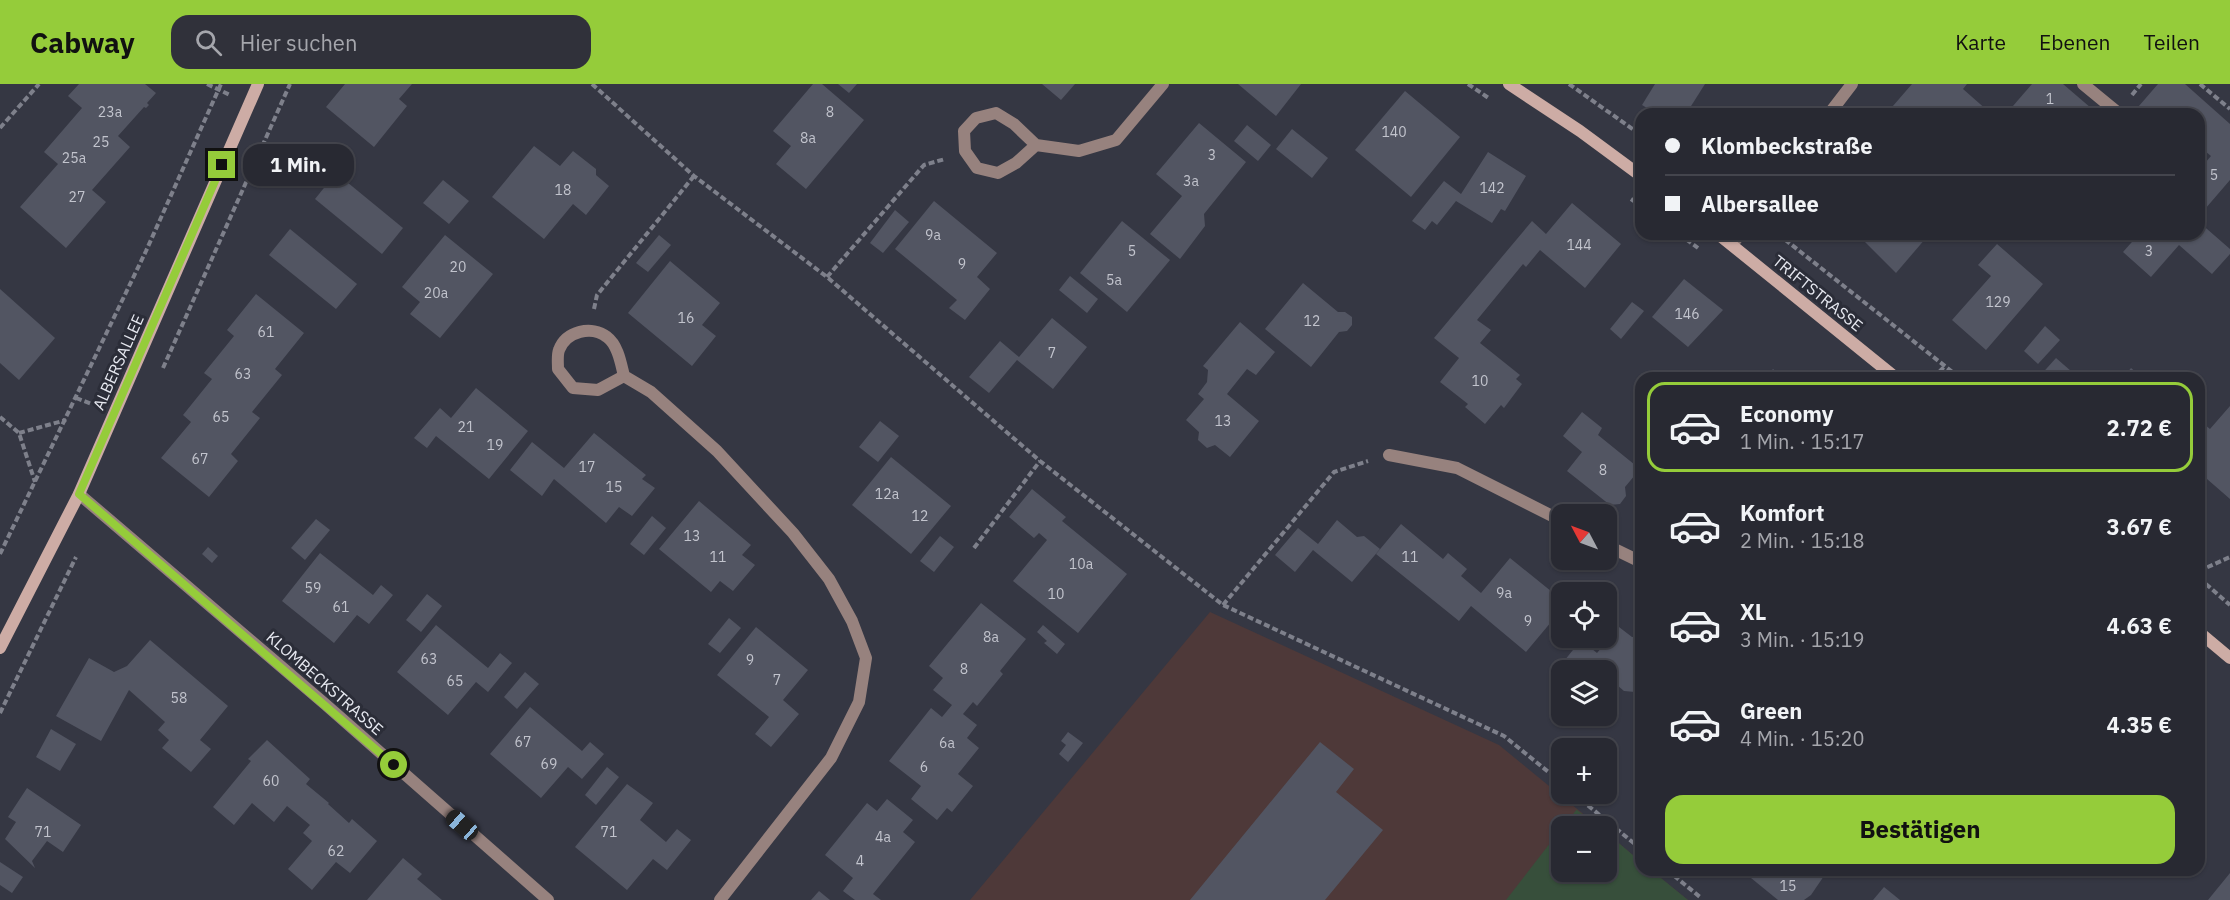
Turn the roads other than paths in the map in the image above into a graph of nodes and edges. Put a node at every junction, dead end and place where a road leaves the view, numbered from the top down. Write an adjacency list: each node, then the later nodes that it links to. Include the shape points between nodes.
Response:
1 (258, 84): 16 (street, ALBERSALLEE)
2 (1163, 84): 8 (street, via 1116,140 1079,151)
3 (1509, 84): 9 (street)
4 (1852, 84): 6 (street)
5 (2084, 84): 7 (street)
6 (1834, 108)
7 (2112, 108)
8 (1036, 145): 8 (street, via 996,113 976,118 964,131 965,151 977,168 998,172 1016,163)
9 (1635, 172)
10 (1726, 240): 12 (street, TRIFTSTRASSE)
11 (1735, 240): 12 (street)
12 (1732, 244): 13 (street, TRIFTSTRASSE)
13 (1889, 372)
14 (624, 376): 14 (street, via 608,337 590,330 571,335 559,349 558,369 573,388 598,390); 24 (street, via 651,392 717,451 793,533 830,579 866,658 859,702 831,758)
15 (1389, 455): 17 (street, via 1457,468)
16 (79, 494): 21 (street, ALBERSALLEE); 23 (street, KLOMBECKSTRASSE)
17 (1551, 515)
18 (1617, 550): 19 (street)
19 (1635, 559)
20 (2205, 637): 22 (street)
21 (0, 648)
22 (2230, 658)
23 (548, 900)
24 (720, 900)

